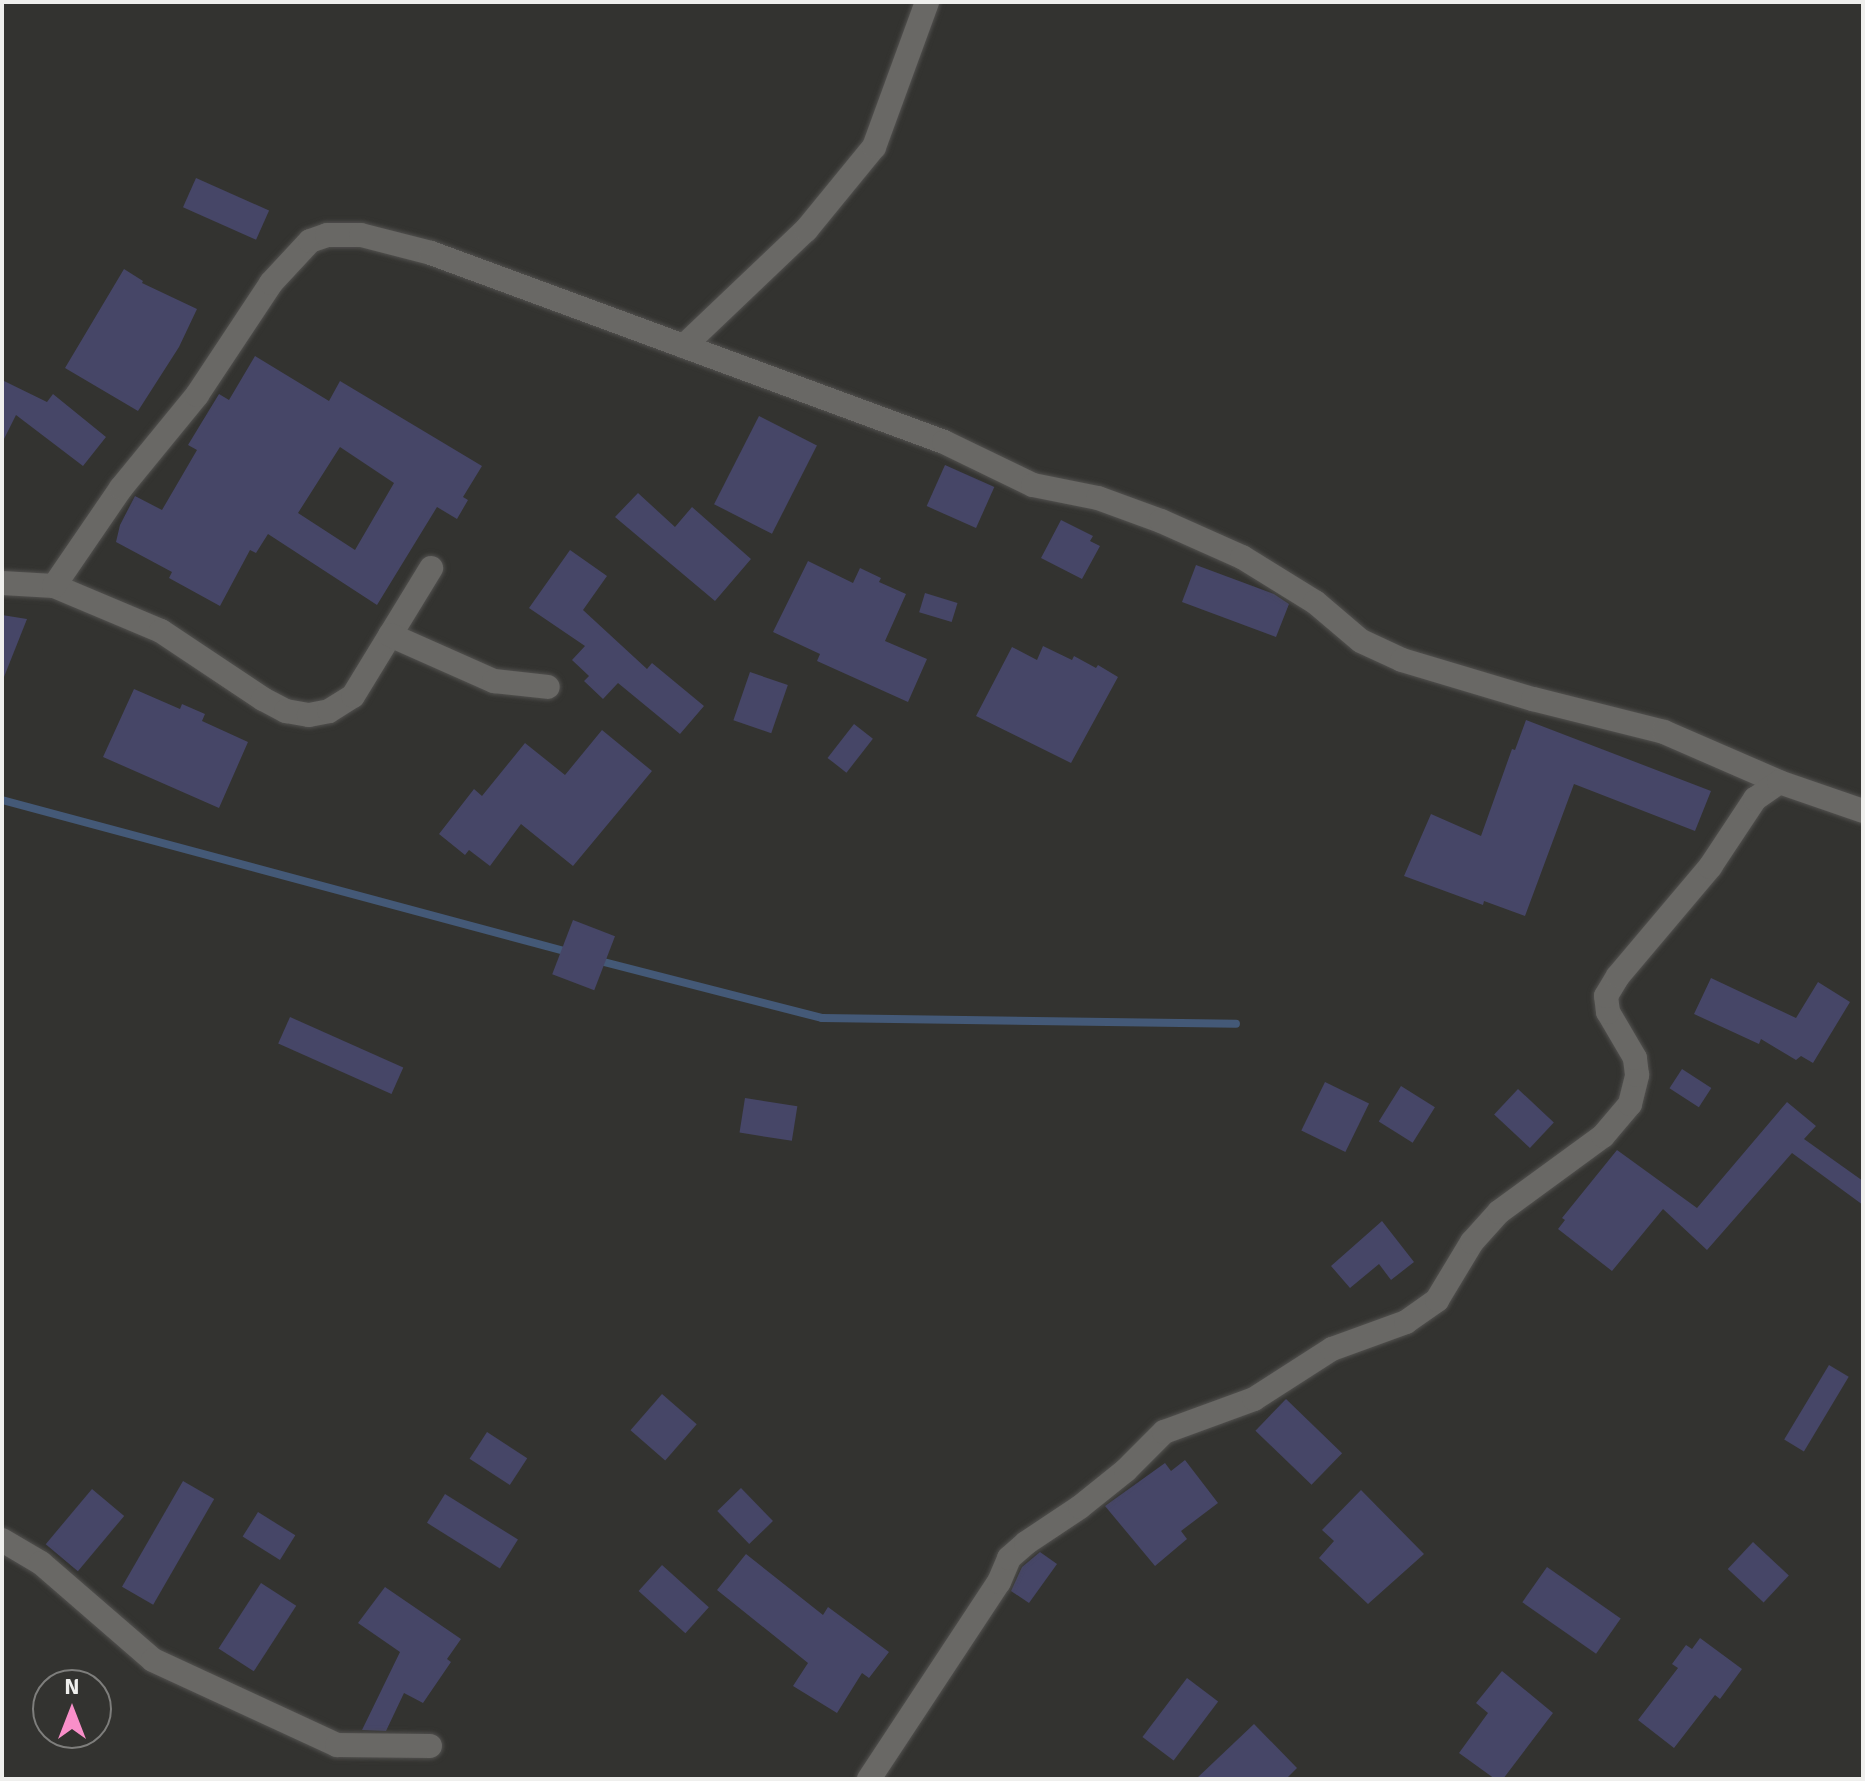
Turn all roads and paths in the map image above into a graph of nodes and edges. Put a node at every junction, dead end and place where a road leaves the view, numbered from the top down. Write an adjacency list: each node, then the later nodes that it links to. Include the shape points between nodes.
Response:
1 (927, 2): 2 (street, via 874,147 806,230)
2 (684, 346): 5 (street, via 431,253 361,235 310,241 271,283 197,395 121,488); 8 (street, via 944,442 1033,485 1098,498 1161,521 1242,557 1315,602 1361,641 1402,660 1664,732)
3 (431, 568): 6 (street)
4 (2, 583): 5 (street)
5 (54, 586): 6 (street, via 161,631 263,699 309,715 329,711 353,696)
6 (390, 635): 7 (street, via 494,681)
7 (548, 687)
8 (1746, 767): 9 (street); 10 (street)
9 (1779, 782): 10 (street); 11 (street)
10 (1755, 799): 14 (street, via 1710,867 1606,996 1617,1032 1635,1058 1637,1075 1630,1104 1603,1136 1499,1212 1472,1242 1437,1300 1406,1322 1332,1349 1254,1399 1164,1432 1103,1489 1017,1550)
11 (1863, 811)
12 (2, 1540): 13 (street, via 41,1563 153,1660 337,1745)
13 (430, 1746)
14 (869, 1779)

